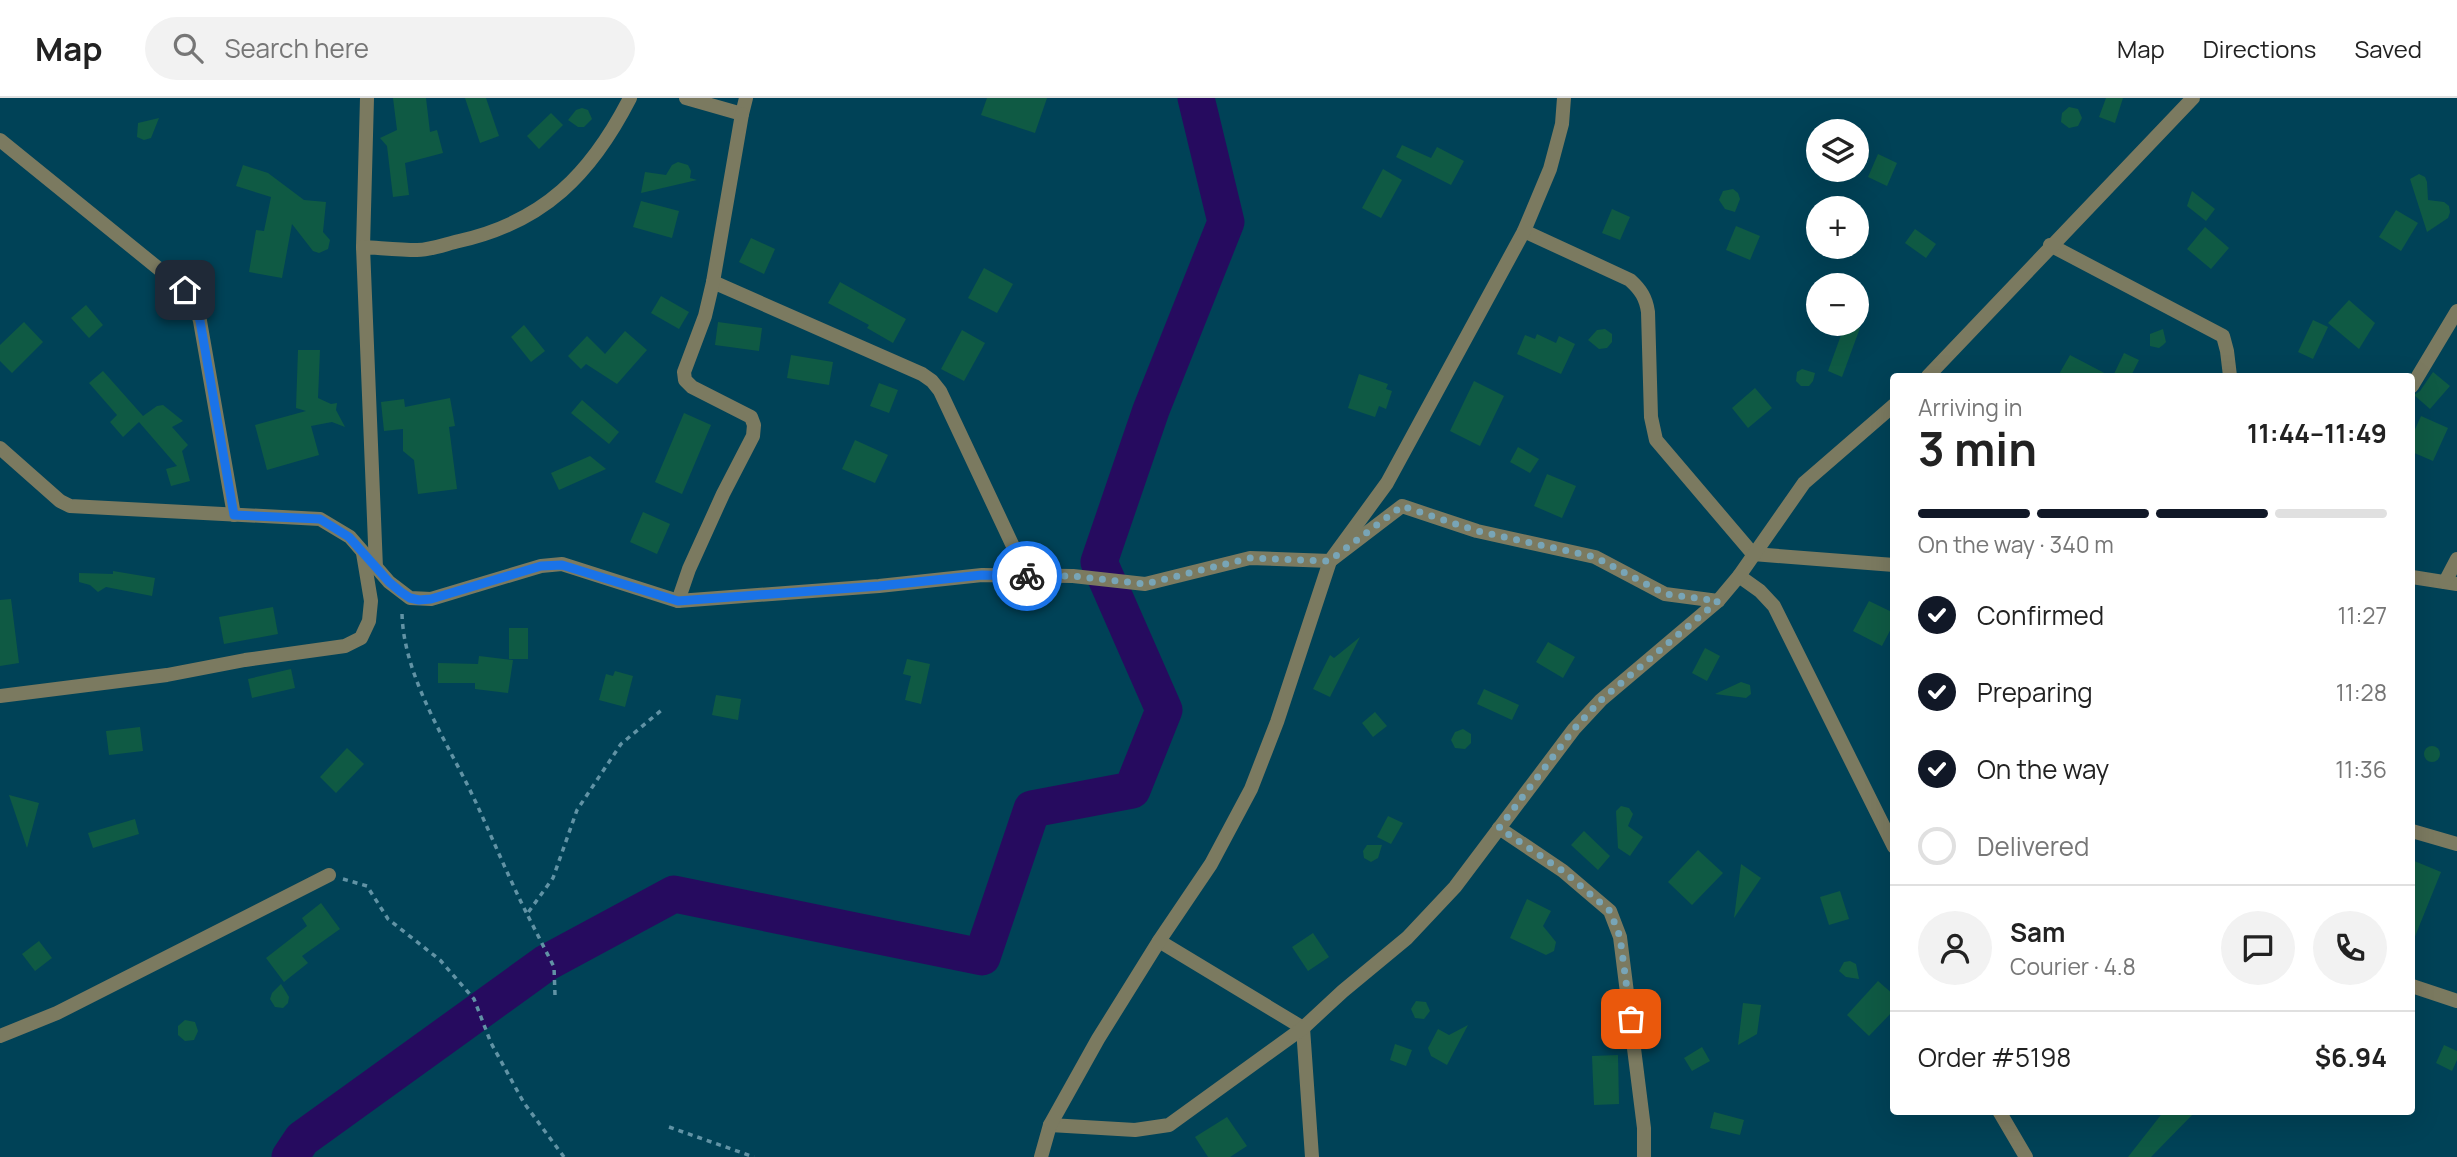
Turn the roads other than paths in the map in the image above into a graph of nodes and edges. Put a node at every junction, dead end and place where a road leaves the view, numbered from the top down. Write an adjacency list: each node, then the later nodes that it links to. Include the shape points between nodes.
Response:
1 (367, 98): 11 (street)
2 (630, 98): 11 (street, via 617,125 561,194 526,217 483,236 419,250)
3 (686, 98): 7 (street)
4 (746, 98): 7 (street)
5 (1564, 98): 9 (street, via 1550,169)
6 (2185, 100): 10 (street)
7 (742, 114): 12 (street)
8 (0, 140): 19 (street, via 185,290 195,304)
9 (1524, 231): 21 (street, via 1639,288 1648,312 1651,417 1656,440); 23 (street, via 1387,483)
10 (2050, 245): 14 (street); 15 (street, via 2223,337)
11 (363, 247): 25 (street)
12 (713, 282): 27 (street, via 932,381); 30 (street, via 685,380 751,417 753,436)
13 (2457, 311): 16 (street)
14 (1931, 373)
15 (2230, 373)
16 (2415, 381)
17 (1890, 408): 21 (street, via 1804,483)
18 (0, 448): 19 (street, via 69,506)
19 (234, 515): 20 (street, via 320,519 349,537)
20 (362, 553): 25 (street); 32 (street, via 369,621 361,638 345,646)
21 (1754, 554): 24 (street); 28 (street)
22 (2457, 559): 29 (street)
23 (1329, 561): 27 (street, via 1250,558 1145,584); 31 (street, via 1402,506 1477,531 1595,557 1665,594); 38 (street, via 1251,789 1211,864)
24 (1890, 565)
25 (376, 568): 30 (street, via 410,598 431,599 541,566 562,565)
26 (2415, 575): 29 (street)
27 (1027, 576): 30 (street, via 982,575)
28 (1739, 576): 31 (street); 35 (street, via 1760,591 1778,613)
29 (2451, 582)
30 (678, 601)
31 (1718, 601): 33 (street, via 1601,700)
32 (0, 696)
33 (1499, 828): 42 (street, via 1455,887 1407,938); 48 (street, via 1563,871 1615,919 1644,1128)
34 (2415, 832): 36 (street)
35 (1890, 839)
36 (2457, 844)
37 (329, 875): 43 (street, via 57,1013)
38 (1159, 942): 42 (street); 45 (street)
39 (2457, 984): 41 (street)
40 (2415, 987): 41 (street)
41 (2455, 1000)
42 (1303, 1028): 45 (street, via 1169,1125 1135,1130); 47 (street)
43 (0, 1036)
44 (2001, 1115): 49 (street)
45 (1050, 1125): 46 (street)
46 (1041, 1157)
47 (1312, 1157)
48 (1644, 1157)
49 (2026, 1157)

